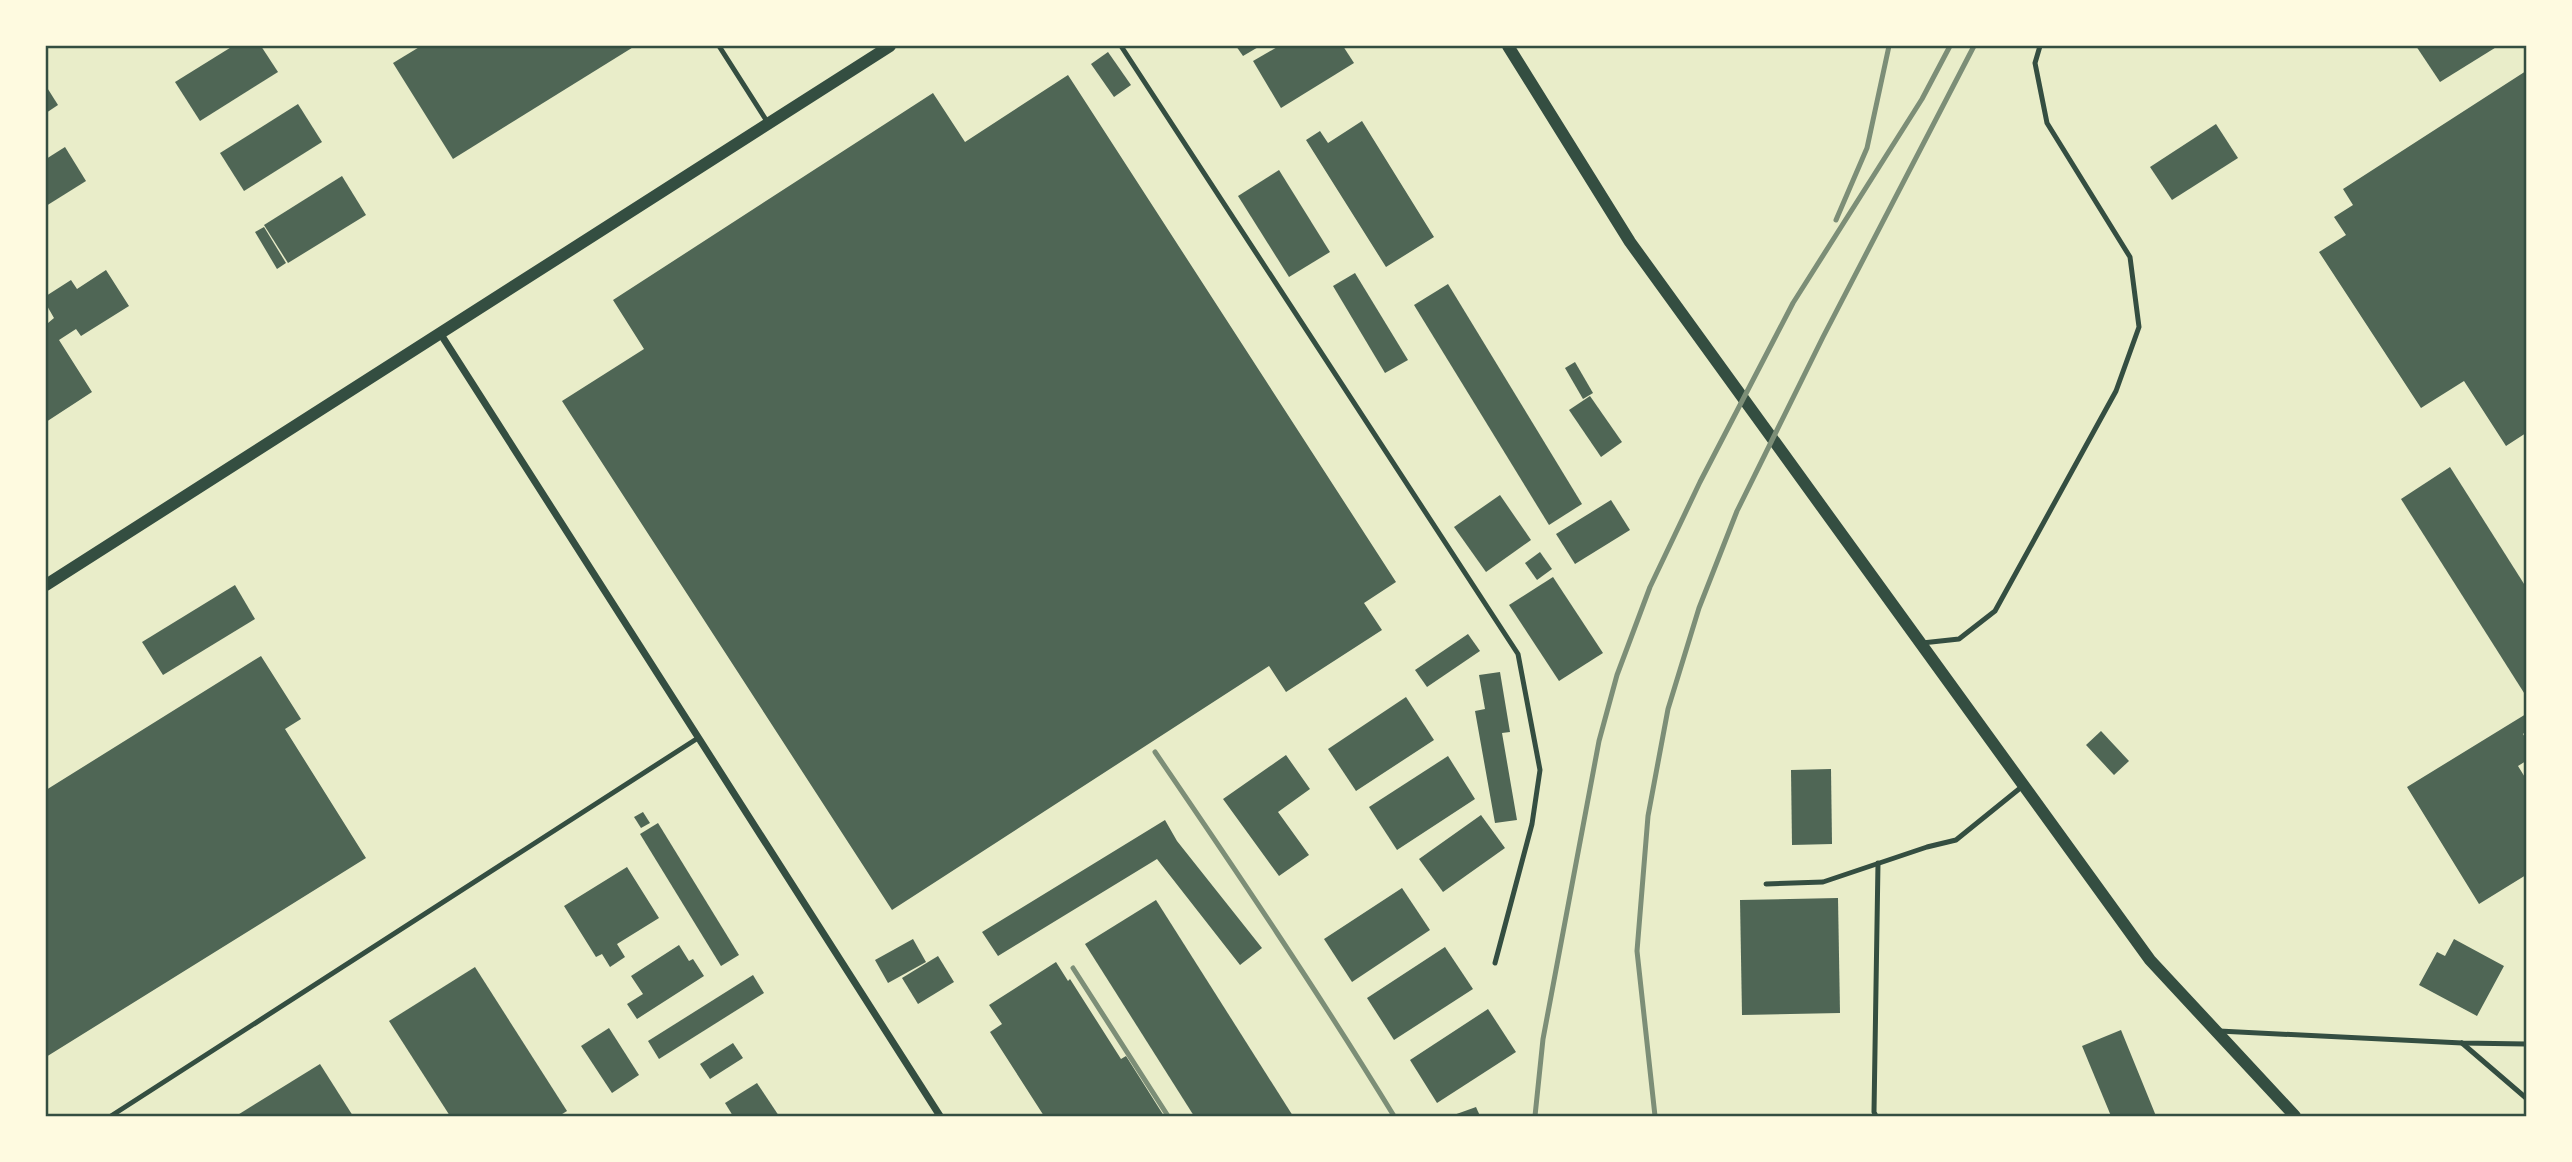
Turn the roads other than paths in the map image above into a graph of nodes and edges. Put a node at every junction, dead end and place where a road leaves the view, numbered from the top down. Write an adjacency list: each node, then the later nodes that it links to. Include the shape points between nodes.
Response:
1 (719, 46): 6 (lane)
2 (890, 46): 6 (street)
3 (1121, 46): 14 (lane, via 1518,654 1540,770 1532,824)
4 (1508, 46): 9 (street, via 1630,242)
5 (2040, 46): 9 (lane, via 2035,63 2047,123 2130,257 2139,327 2116,391 1995,611 1959,639)
6 (768, 124): 7 (street)
7 (440, 333): 8 (street); 10 (street)
8 (46, 585)
9 (1922, 643): 11 (street)
10 (698, 738): 19 (lane); 20 (street)
11 (2024, 785): 12 (lane, via 1956,840); 15 (street, via 2150,960)
12 (1878, 863): 13 (lane, via 1823,882); 21 (lane)
13 (1766, 884)
14 (1495, 963)
15 (2216, 1031): 16 (lane); 22 (street)
16 (2462, 1043): 17 (lane); 18 (lane)
17 (2526, 1044)
18 (2526, 1098)
19 (111, 1116)
20 (940, 1116)
21 (1876, 1116)
22 (2295, 1116)

